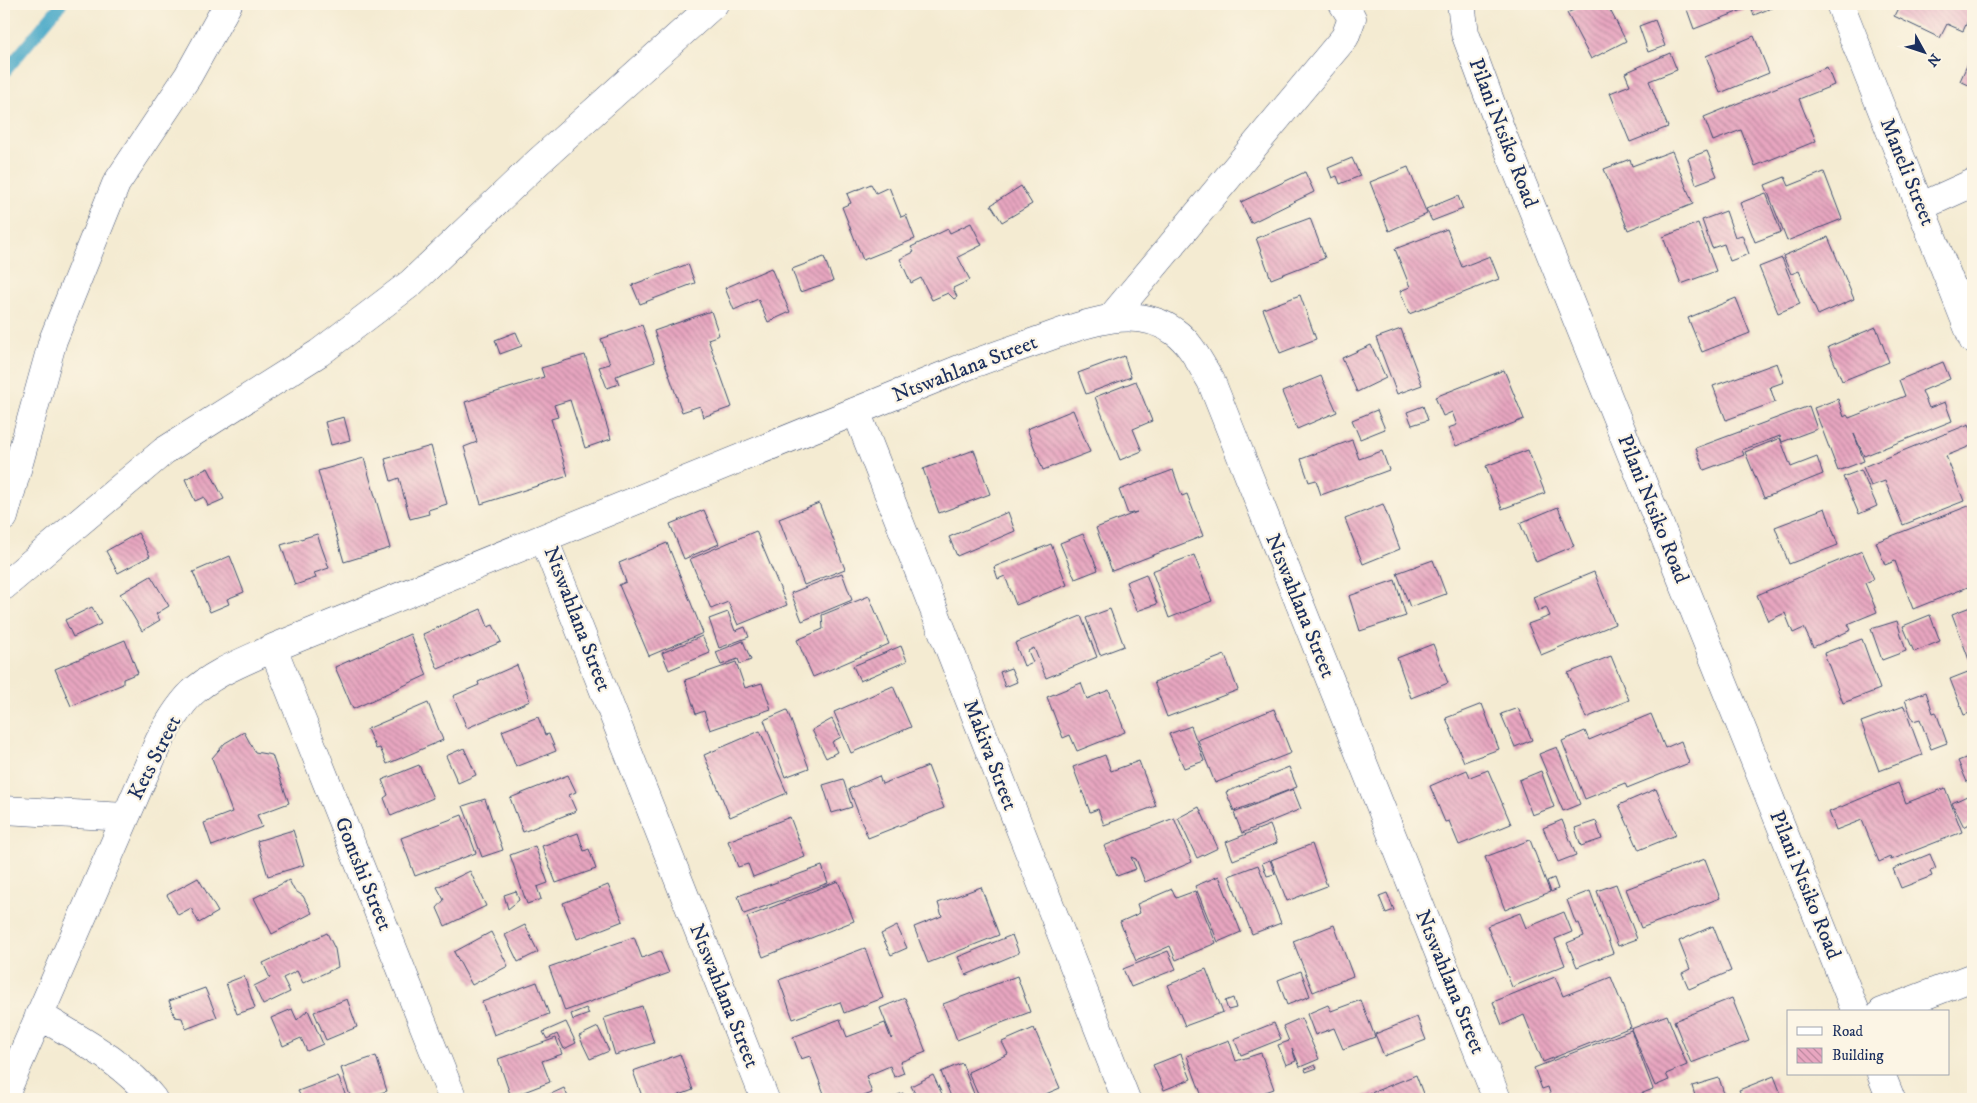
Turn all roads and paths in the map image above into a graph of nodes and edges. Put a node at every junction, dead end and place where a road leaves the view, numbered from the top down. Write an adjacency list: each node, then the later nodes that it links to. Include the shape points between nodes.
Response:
1 (228, 4): 11 (street, via 188,76 116,184 53,340)
2 (714, 4): 13 (street, via 538,162 411,283 319,353 164,451)
3 (1343, 4): 8 (street, via 1352,18 1344,36)
4 (1460, 4): 18 (street, Pilani Ntsiko Road, via 1465,33 1505,141)
5 (1840, 4): 7 (street, Maneli Street)
6 (1973, 184): 7 (street)
7 (1922, 206): 9 (street, Maneli Street)
8 (1110, 319): 10 (street, Ntswahlana Street, via 1085,323); 27 (street, Ntswahlana Street, via 1155,321 1176,332 1211,381)
9 (1973, 340)
10 (856, 411): 12 (street, Ntswahlana Street); 26 (street, Makiva Street)
11 (4, 516)
12 (544, 539): 14 (street, Kets Street); 25 (street, Ntswahlana Street)
13 (4, 586)
14 (273, 648): 16 (street, Kets Street, via 222,672 192,693 159,741); 24 (street, Gontshi Street)
15 (4, 810): 16 (street)
16 (125, 817): 20 (street, Kets Street)
17 (1973, 977): 19 (street)
18 (1855, 1010)
19 (1887, 1010)
20 (39, 1015): 22 (street, Kets Street); 23 (street, via 115,1062)
21 (1882, 1076): 28 (street)
22 (4, 1097)
23 (152, 1099)
24 (453, 1099)
25 (765, 1099)
26 (1126, 1099)
27 (1497, 1099)
28 (1891, 1099)

